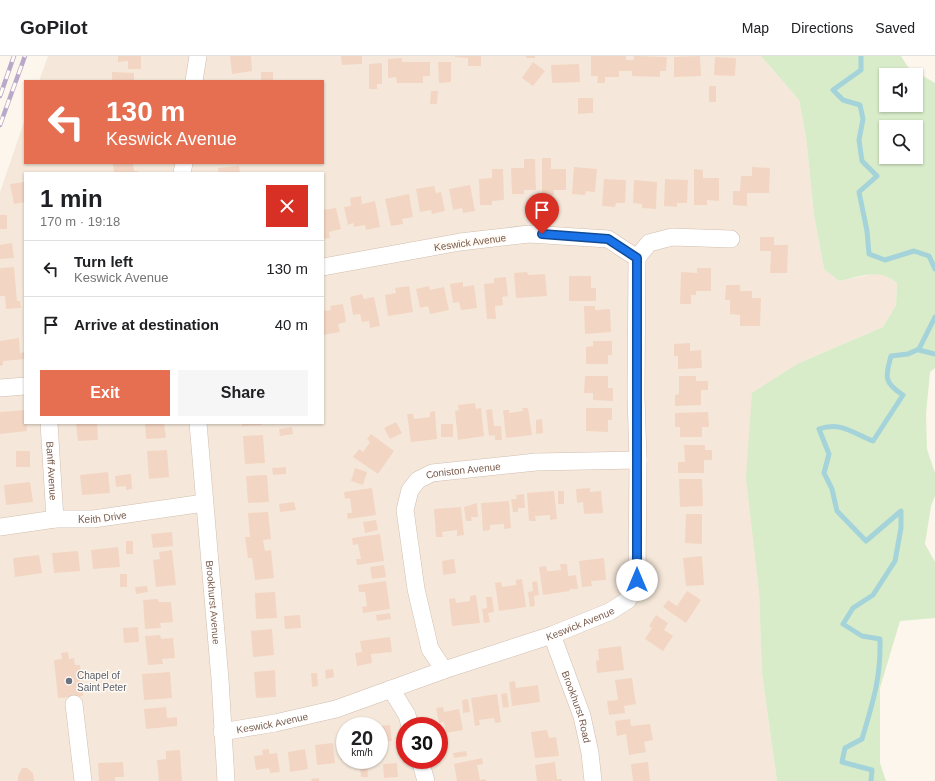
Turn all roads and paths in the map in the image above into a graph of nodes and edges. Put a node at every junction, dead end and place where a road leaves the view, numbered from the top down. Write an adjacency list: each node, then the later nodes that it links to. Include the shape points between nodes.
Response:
1 (198, 56): 2 (street)
2 (194, 80)
3 (731, 239): 4 (street, via 672,237 649,243)
4 (637, 258): 5 (street, Keswick Avenue, via 608,239 529,234 460,242); 10 (street, Keswick Avenue)
5 (324, 267)
6 (24, 386): 7 (street)
7 (0, 388)
8 (49, 424): 12 (street, Banff Avenue)
9 (198, 424): 11 (street, Brookhurst Avenue)
10 (638, 460): 14 (street, Keswick Avenue, via 637,580 628,600 609,612); 15 (street, Coniston Avenue, via 529,463 432,473 418,480 410,490 405,510 416,590 430,649)
11 (204, 503): 12 (street, Keith Drive, via 93,519); 19 (street, Brookhurst Avenue, via 220,679)
12 (55, 519): 13 (street, Keith Drive)
13 (0, 527)
14 (552, 635): 15 (street, Keswick Avenue); 24 (street, Brookhurst Road, via 582,716)
15 (444, 670): 16 (street, Keswick Avenue)
16 (391, 689): 18 (street); 19 (street, Keswick Avenue, via 336,709)
17 (74, 704): 21 (street)
18 (408, 717)
19 (222, 732): 22 (street, Brookhurst Avenue)
20 (423, 769): 23 (street)
21 (82, 781)
22 (226, 781)
23 (426, 781)
24 (594, 781)

